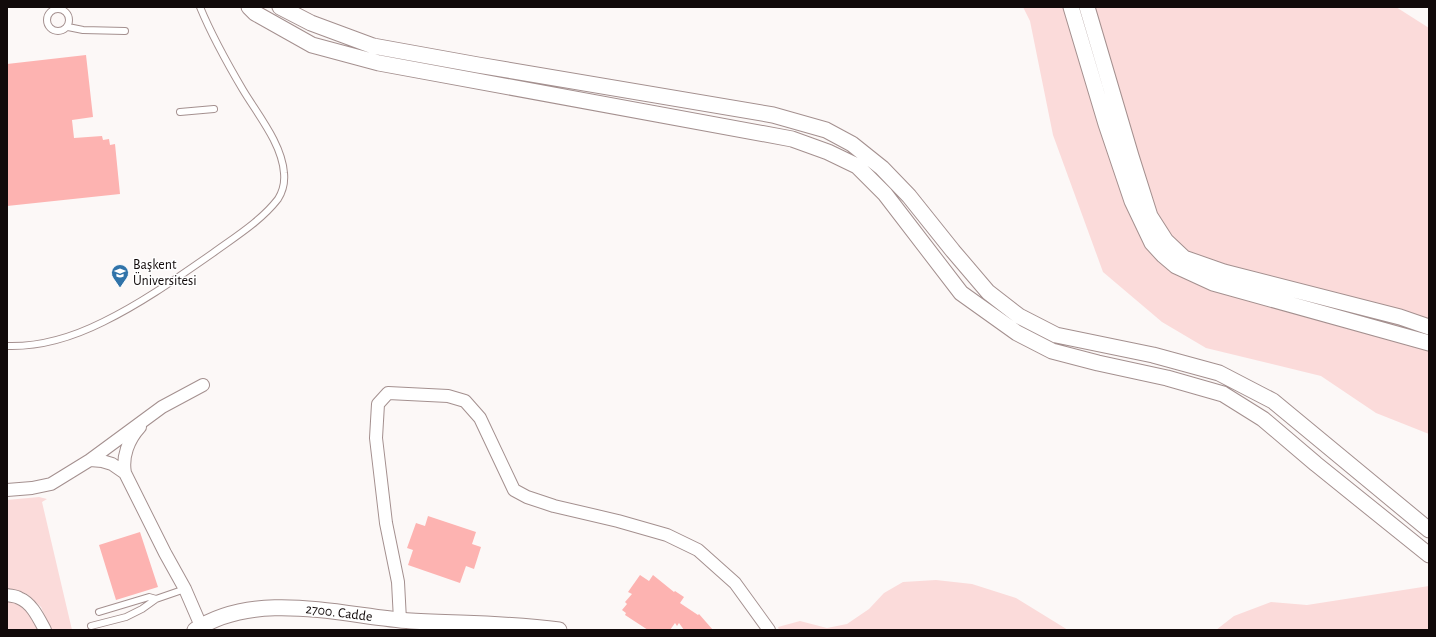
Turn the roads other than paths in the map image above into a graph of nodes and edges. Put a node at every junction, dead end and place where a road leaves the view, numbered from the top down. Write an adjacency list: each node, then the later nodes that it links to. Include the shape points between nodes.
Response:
1 (44, 7): 8 (lane)
2 (200, 7): 15 (lane, via 227,62 278,150 285,183 281,194 261,217 158,292 102,322 61,338 36,345)
3 (249, 7): 22 (street, via 255,13 312,45 379,63 792,139 828,152 857,166 885,194 961,292 1017,333 1052,351 1223,394 1263,418)
4 (280, 7): 21 (street, via 311,23 373,46 773,115 826,130 852,144 882,168 909,196 988,292 1019,316 1056,335 1219,372 1273,401)
5 (1071, 7): 14 (street, via 1132,201 1152,243 1163,255 1176,266 1213,283)
6 (1087, 7): 13 (street, via 1150,216 1166,240 1184,258 1224,272 1400,317)
7 (58, 8): 8 (lane); 9 (lane, via 68,15)
8 (49, 13): 9 (lane, via 46,20 51,30 59,32)
9 (68, 27): 10 (lane)
10 (125, 31)
11 (214, 109): 12 (lane)
12 (180, 112)
13 (1429, 327)
14 (1429, 343)
15 (7, 346)
16 (203, 385): 17 (street)
17 (150, 417): 18 (street); 19 (street, via 137,430 126,450 123,462)
18 (90, 460): 19 (street, via 112,464); 20 (street, via 51,484)
19 (125, 474): 23 (street)
20 (7, 490)
21 (1429, 530)
22 (1429, 555)
23 (185, 589): 25 (lane); 30 (street)
24 (7, 595): 31 (street, via 21,598 31,607)
25 (156, 599): 26 (lane, via 149,597); 28 (lane, via 142,610 126,617)
26 (99, 612)
27 (400, 620): 29 (street, 2700. Cadde); 30 (street, 2700. Cadde, via 307,608 270,607 240,612); 33 (street, via 398,582 386,523 376,438 378,404 388,393 448,396 465,401 480,418 514,490 554,506 618,520 667,535 698,550 735,583)
28 (92, 626)
29 (493, 627): 32 (street, 2700. Cadde)
30 (198, 628)
31 (45, 630)
32 (560, 630)
33 (769, 630)

